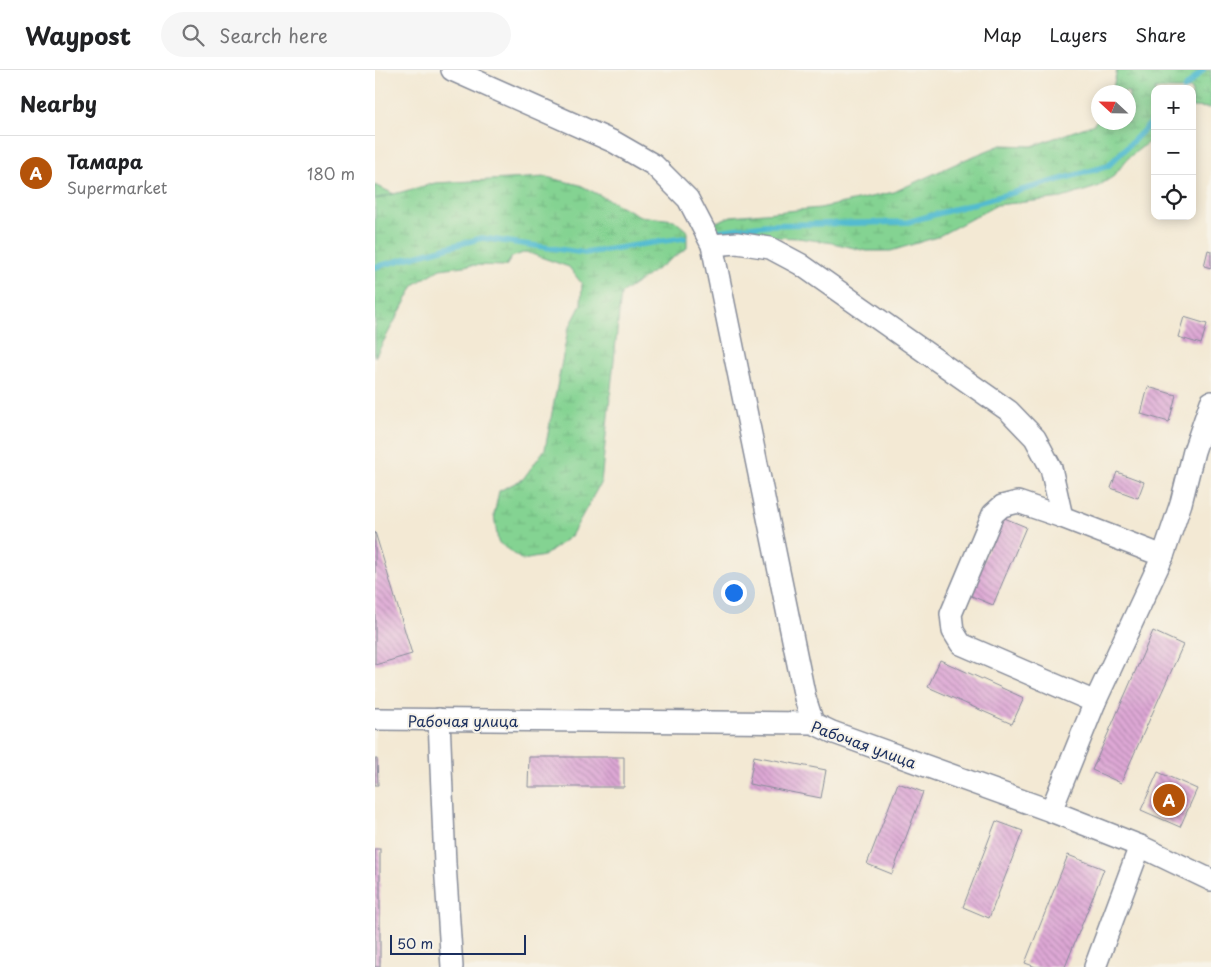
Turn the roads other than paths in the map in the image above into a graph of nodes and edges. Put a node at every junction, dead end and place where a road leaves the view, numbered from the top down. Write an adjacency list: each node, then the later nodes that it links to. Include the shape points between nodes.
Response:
1 (453, 70): 2 (street, via 614,142 654,165 688,199)
2 (712, 245): 4 (street, via 737,243 770,248 800,264 1009,411 1035,438 1051,468); 9 (street, via 805,698)
3 (1211, 402): 5 (street)
4 (1062, 517): 5 (street); 6 (street, via 1018,502 1002,506 993,514 951,614 953,631 961,644)
5 (1163, 556): 6 (street)
6 (1095, 702): 10 (street)
7 (375, 719): 8 (street, Рабочая улица)
8 (439, 719): 9 (street, Рабочая улица); 13 (street)
9 (813, 723): 10 (street, Рабочая улица)
10 (1051, 811): 11 (street, Рабочая улица)
11 (1140, 846): 12 (street, Рабочая улица); 14 (street)
12 (1211, 880)
13 (453, 967)
14 (1095, 967)

